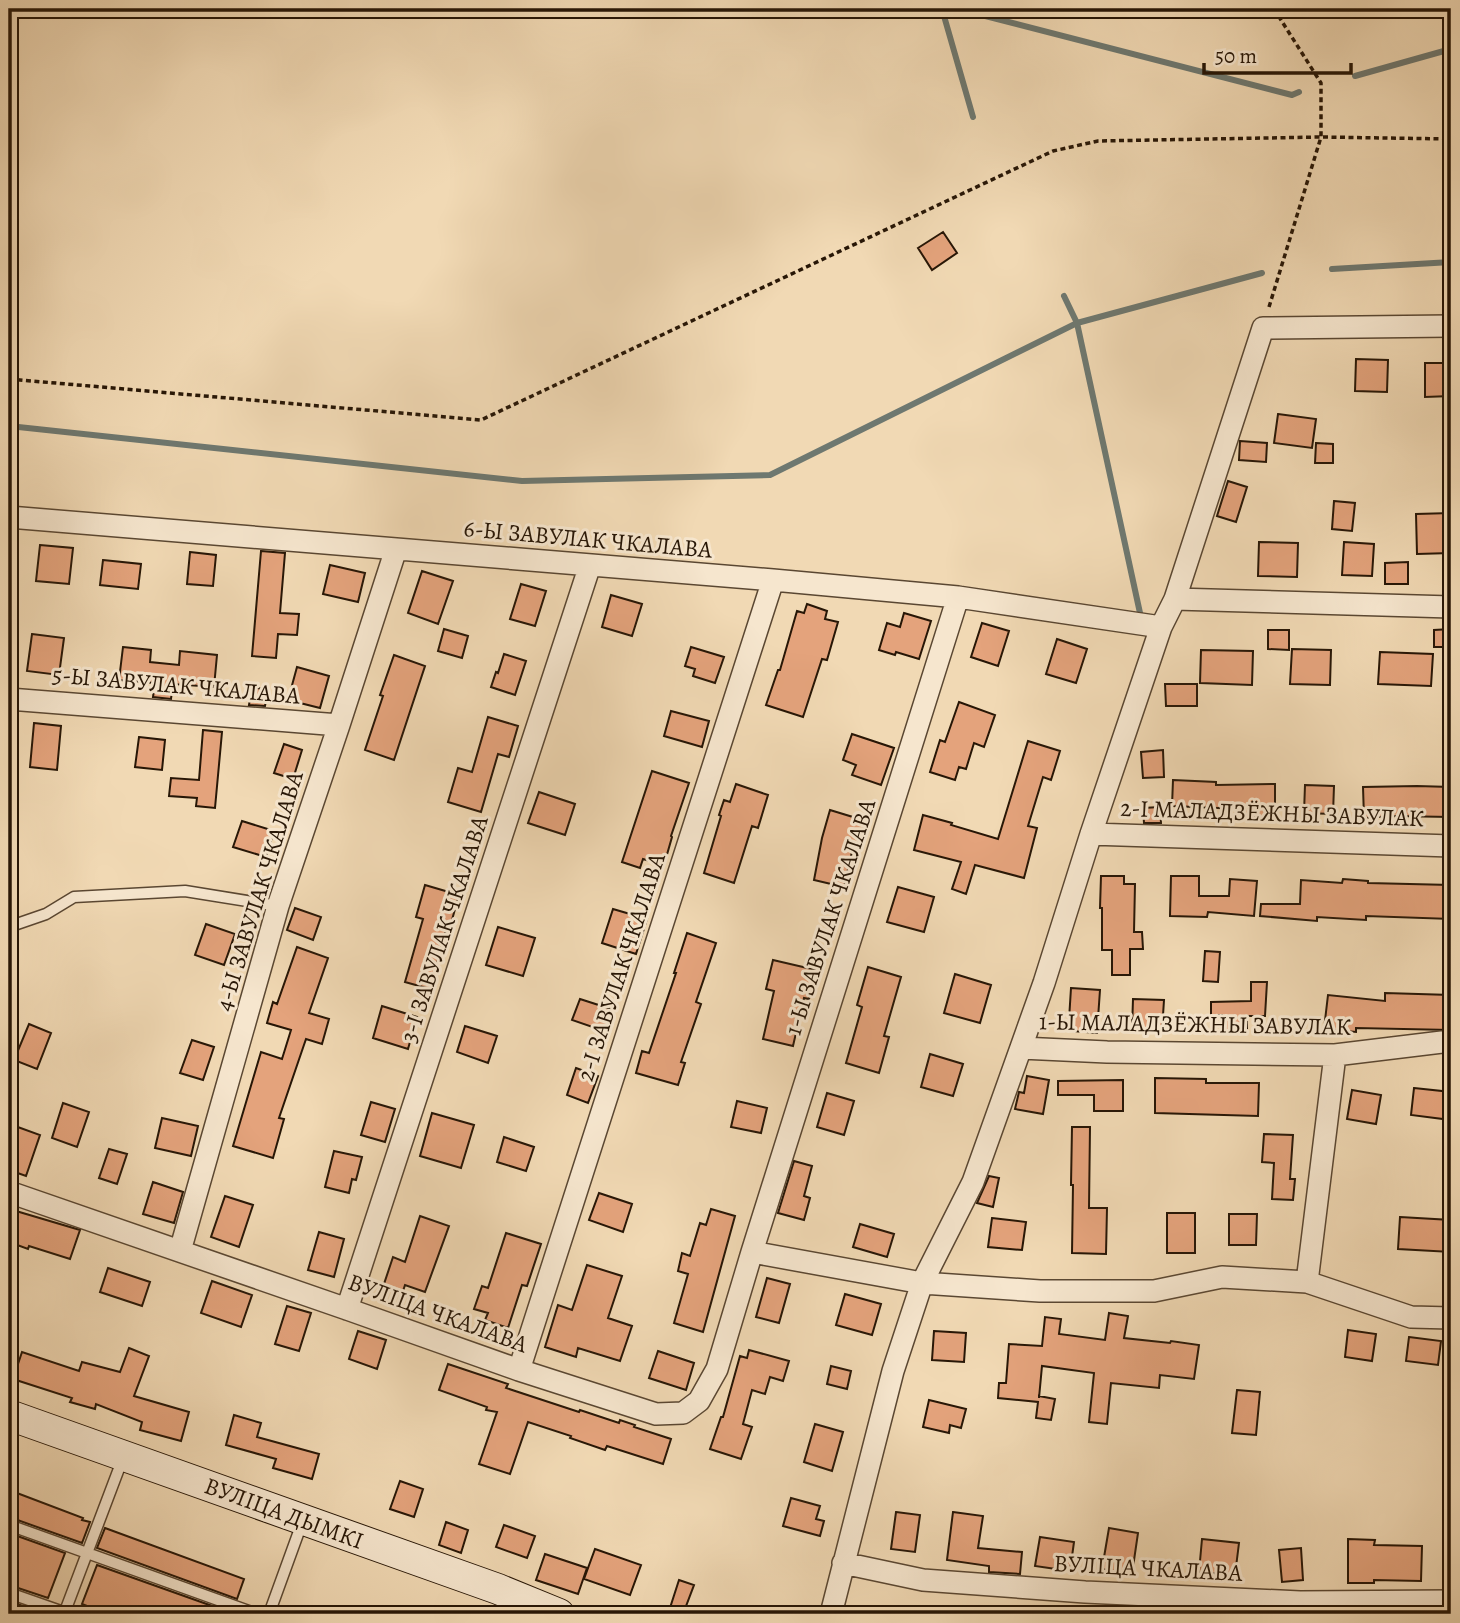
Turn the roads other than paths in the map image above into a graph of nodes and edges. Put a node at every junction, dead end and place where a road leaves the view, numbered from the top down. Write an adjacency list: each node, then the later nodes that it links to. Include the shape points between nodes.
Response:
1 (1451, 326): 7 (street, via 1263,328)
2 (9, 517): 3 (street, 6-Ы ЗАВУЛАК ЧКАЛАВА)
3 (396, 549): 4 (street, 6-Ы ЗАВУЛАК ЧКАЛАВА); 11 (street, 4-Ы ЗАВУЛАК ЧКАЛАВА)
4 (590, 565): 5 (street, 6-Ы ЗАВУЛАК ЧКАЛАВА); 24 (street, 3-І ЗАВУЛАК ЧКАЛАВА)
5 (773, 580): 6 (street, 6-Ы ЗАВУЛАК ЧКАЛАВА); 26 (street, 2-І ЗАВУЛАК ЧКАЛАВА)
6 (958, 597): 9 (street, 6-Ы ЗАВУЛАК ЧКАЛАВА); 21 (street, 1-Ы ЗАВУЛАК ЧКАЛАВА)
7 (1175, 599): 8 (street); 9 (street)
8 (1451, 607)
9 (1161, 627): 12 (street)
10 (9, 699): 11 (street, 5-Ы ЗАВУЛАК ЧКАЛАВА)
11 (339, 725): 14 (street, 4-Ы ЗАВУЛАК ЧКАЛАВА)
12 (1091, 834): 13 (street, 2-І МАЛАДЗЁЖНЫ ЗАВУЛАК); 17 (street)
13 (1451, 846)
14 (278, 906): 15 (lane, via 185,891 74,897 46,914); 20 (street, 4-Ы ЗАВУЛАК ЧКАЛАВА)
15 (9, 924)
16 (1451, 1043): 18 (street, 1-Ы МАЛАДЗЁЖНЫ ЗАВУЛАК)
17 (1021, 1048): 18 (street, 1-Ы МАЛАДЗЁЖНЫ ЗАВУЛАК); 23 (street, via 973,1182)
18 (1335, 1055): 22 (street)
19 (9, 1192): 20 (street, ВУЛІЦА ЧКАЛАВА)
20 (180, 1251): 24 (street, ВУЛІЦА ЧКАЛАВА)
21 (752, 1252): 23 (street); 26 (street, ВУЛІЦА ЧКАЛАВА, via 717,1369 699,1401 683,1413 656,1413)
22 (1307, 1282): 23 (street, via 1222,1277 1154,1291 1040,1291); 25 (street, via 1411,1317)
23 (922, 1283): 32 (street, via 893,1371)
24 (347, 1309): 26 (street, ВУЛІЦА ЧКАЛАВА)
25 (1451, 1318)
26 (519, 1370)
27 (9, 1415): 28 (street, ВУЛІЦА ДЫМКІ)
28 (124, 1455): 29 (street, ВУЛІЦА ДЫМКІ); 31 (lane)
29 (303, 1520): 37 (lane); 38 (street, ВУЛІЦА ДЫМКІ)
30 (9, 1525): 31 (lane)
31 (87, 1554): 35 (lane); 36 (lane)
32 (843, 1563): 34 (street, ВУЛІЦА ЧКАЛАВА, via 923,1580 1085,1592 1300,1602); 39 (street)
33 (9, 1593): 35 (lane)
34 (1451, 1601)
35 (66, 1614)
36 (257, 1614)
37 (269, 1614)
38 (559, 1614)
39 (831, 1614)

